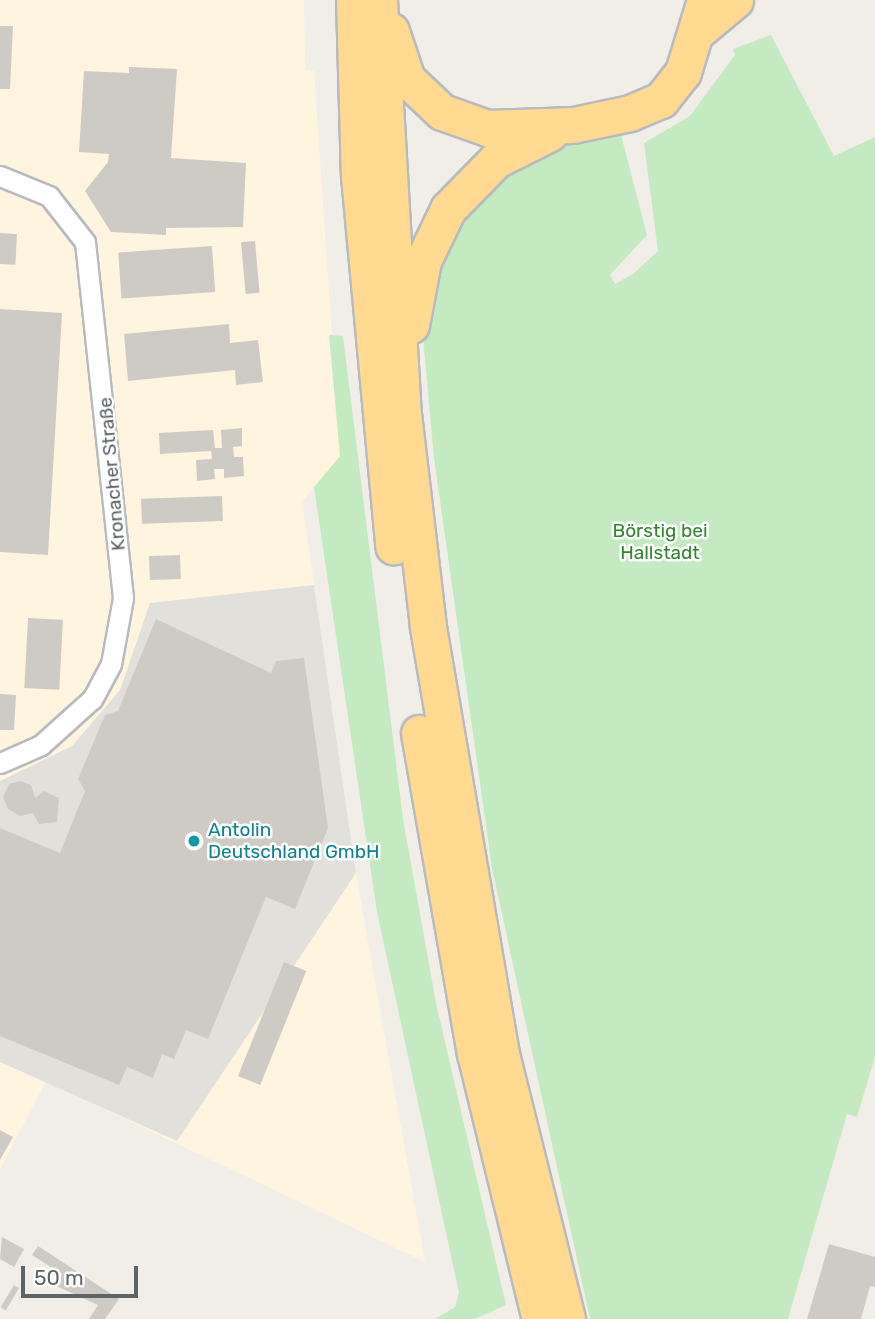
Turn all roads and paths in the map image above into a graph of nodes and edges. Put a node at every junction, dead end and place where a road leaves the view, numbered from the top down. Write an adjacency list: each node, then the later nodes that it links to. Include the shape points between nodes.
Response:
1 (354, 0): 11 (highway, via 375,379 422,758 475,1053)
2 (379, 0): 9 (highway)
3 (385, 0): 7 (highway, via 407,79 428,103 487,128)
4 (681, 0): 6 (highway)
5 (735, 0): 6 (highway)
6 (698, 27): 7 (highway, via 684,72 660,100 630,113)
7 (573, 125): 9 (highway, via 511,150 479,174 448,209 416,283)
8 (0, 176): 10 (street, Kronacher Straße, via 49,196 85,242 123,598 111,664 92,699 41,745)
9 (402, 405): 12 (highway, via 428,627 459,829 500,1050)
10 (0, 762)
11 (540, 1319)
12 (567, 1319)

